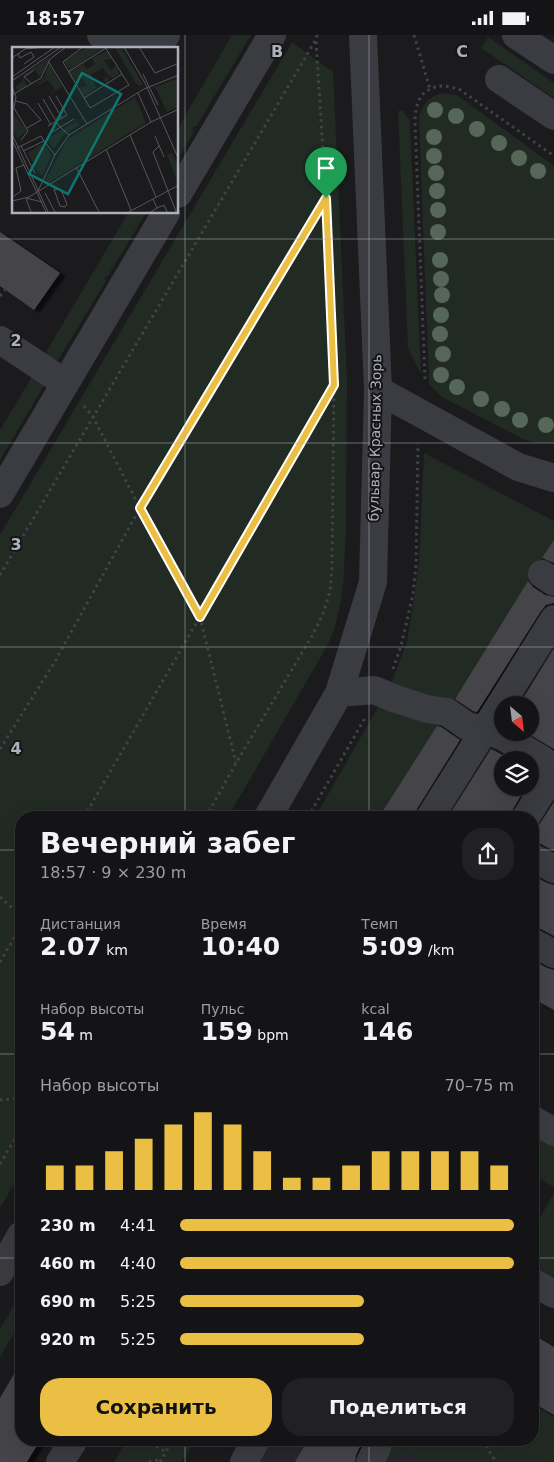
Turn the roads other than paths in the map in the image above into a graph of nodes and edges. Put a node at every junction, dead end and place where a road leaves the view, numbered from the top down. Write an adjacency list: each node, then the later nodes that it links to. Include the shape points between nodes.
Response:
1 (101, 35): 2 (street, via 124,46 143,47)
2 (166, 35)
3 (272, 35): 9 (street)
4 (363, 35): 13 (street, бульвар Красных Зорь)
5 (516, 35): 6 (street)
6 (554, 60)
7 (499, 79): 8 (street)
8 (554, 116)
9 (179, 192)
10 (165, 214): 12 (street)
11 (0, 340): 12 (street)
12 (65, 383): 15 (street)
13 (378, 390): 14 (street, via 518,467); 17 (street, бульвар Красных Зорь, via 373,582)
14 (554, 478)
15 (0, 494)
16 (554, 619): 18 (street)
17 (339, 693): 18 (street, via 374,690 428,709 447,712 468,726); 20 (street, бульвар Красных Зорь)
18 (485, 730): 19 (street, via 543,760); 21 (street)
19 (554, 773): 22 (street)
20 (271, 811)
21 (434, 811)
22 (530, 811)
23 (539, 861): 24 (street)
24 (554, 869)
25 (539, 945): 26 (street)
26 (554, 954)
27 (539, 1123): 28 (street)
28 (554, 1131)
29 (15, 1246): 30 (street)
30 (0, 1272)
31 (539, 1286): 32 (street)
32 (554, 1294)
33 (70, 1446): 36 (street)
34 (253, 1446): 37 (street)
35 (377, 1446): 38 (street)
36 (60, 1462)
37 (244, 1462)
38 (370, 1462)

